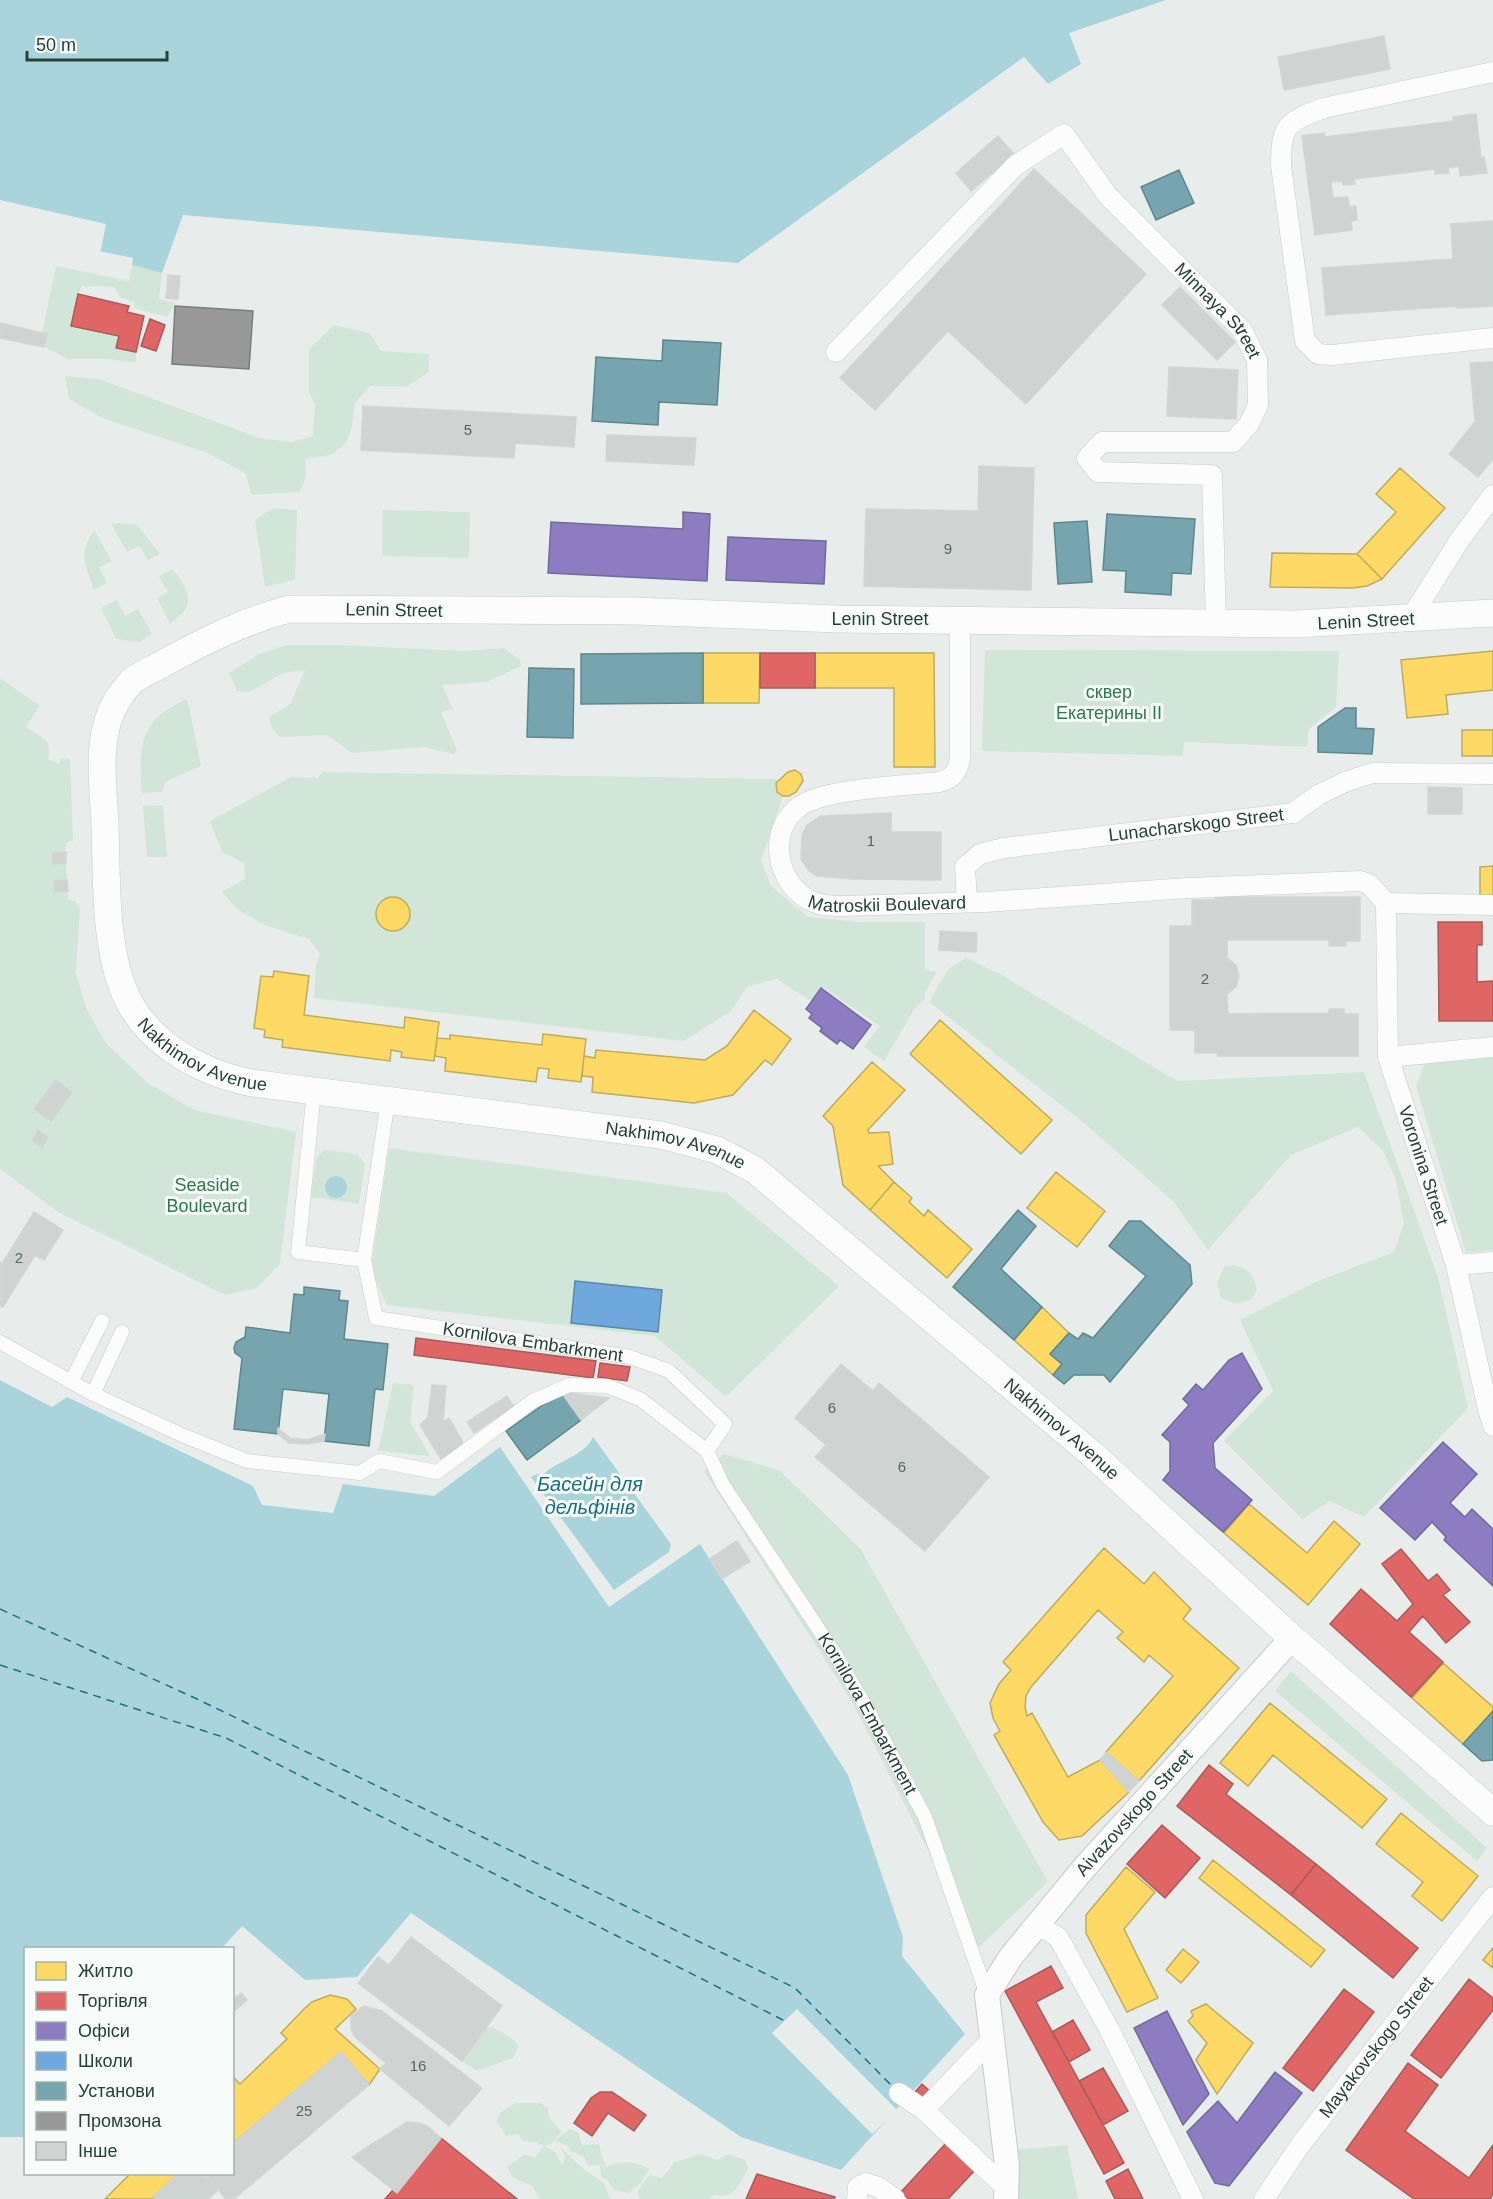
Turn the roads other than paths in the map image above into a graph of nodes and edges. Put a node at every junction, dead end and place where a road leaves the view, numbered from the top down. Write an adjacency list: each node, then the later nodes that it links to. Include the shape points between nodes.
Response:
1 (1493, 72): 2 (street, via 1324,108 1298,117 1287,126 1281,141 1305,340 1318,354)
2 (1493, 338)
3 (836, 352): 9 (street, Minnaya Street, via 1016,165 1064,134 1108,196 1242,330 1257,360 1258,405 1249,424 1233,442 1102,442 1087,458 1098,472 1212,475)
4 (1493, 495): 8 (street)
5 (1493, 613): 8 (main road, Lenin Street)
6 (267, 615): 7 (main road, Lenin Street, via 289,609 635,611 837,619); 16 (main road, Nakhimov Avenue, via 239,625 133,681 117,700 107,722 103,747 110,926 123,988 149,1030 166,1045 193,1064 229,1078)
7 (960, 619): 9 (main road, Lenin Street); 11 (street, Matroskii Boulevard, via 961,749 956,772 946,781 824,795 800,807 787,820 778,849 787,880 812,902 826,906)
8 (1410, 619): 9 (main road, Lenin Street)
9 (1216, 624)
10 (1493, 774): 11 (street, Lunacharskogo Street, via 1372,773 1320,794 1293,813 1004,848 980,854 965,867)
11 (968, 902): 12 (street, Matroskii Boulevard, via 1352,881 1369,884)
12 (1386, 903): 13 (street); 15 (street, Voronina Street)
13 (1493, 905)
14 (1493, 1047): 15 (street)
15 (1388, 1057): 20 (street, Voronina Street)
16 (314, 1091): 17 (main road, Nakhimov Avenue); 18 (street, via 298,1252)
17 (388, 1100): 18 (street); 28 (main road, Nakhimov Avenue, via 661,1135 717,1150 755,1170 1092,1454)
18 (364, 1260): 27 (street, Kornilova Embarkment, via 376,1318 630,1357 669,1371 725,1424)
19 (1493, 1262): 20 (street)
20 (1456, 1265): 26 (street, Voronina Street)
21 (102, 1321): 24 (street)
22 (122, 1332): 25 (street)
23 (0, 1342): 24 (street)
24 (71, 1382): 25 (street)
25 (93, 1394): 27 (street, via 247,1461 360,1473 379,1461 437,1472 533,1401 569,1385 607,1386 640,1399)
26 (1491, 1415)
27 (706, 1451): 32 (street, Kornilova Embarkment, via 723,1485 835,1654 925,1817)
28 (1292, 1638): 29 (main road, Nakhimov Avenue); 31 (street, Aivazovskogo Street)
29 (1493, 1812)
30 (1493, 1897): 40 (street, Mayakovskogo Street, via 1301,2144)
31 (1036, 1924): 32 (street, Aivazovskogo Street); 39 (street, via 1059,1937)
32 (987, 1995): 33 (street)
33 (993, 2039): 35 (street); 36 (street, via 1007,2166)
34 (899, 2093): 35 (street)
35 (924, 2110): 36 (street)
36 (1006, 2194)
37 (857, 2199): 38 (street, via 858,2187 866,2183)
38 (895, 2199)
39 (1193, 2199)
40 (1264, 2199)

